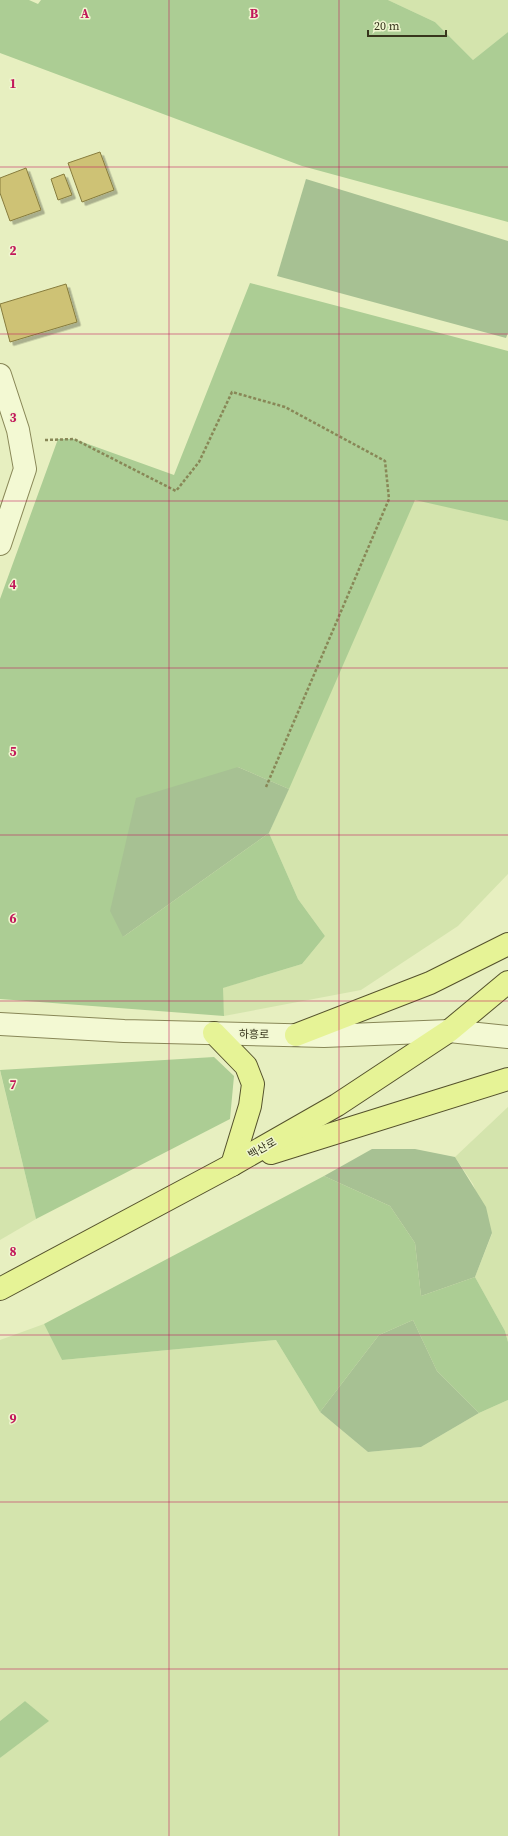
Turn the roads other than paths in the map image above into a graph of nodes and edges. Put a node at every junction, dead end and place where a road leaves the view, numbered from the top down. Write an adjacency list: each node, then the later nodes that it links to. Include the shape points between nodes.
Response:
1 (0, 375): 2 (street, via 18,430 25,469)
2 (0, 544)
3 (508, 944): 8 (main road, via 430,983)
4 (508, 982): 6 (main road, 백산로)
5 (0, 1024): 7 (street, 하흥로)
6 (449, 1031): 8 (street, 하흥로); 9 (street, 하흥로); 11 (main road, 백산로, via 337,1105)
7 (214, 1034): 8 (street, 하흥로); 11 (main road, via 246,1066 252,1084 250,1106)
8 (296, 1036)
9 (508, 1037)
10 (508, 1079): 11 (main road)
11 (232, 1165): 12 (main road, 백산로)
12 (0, 1289)

